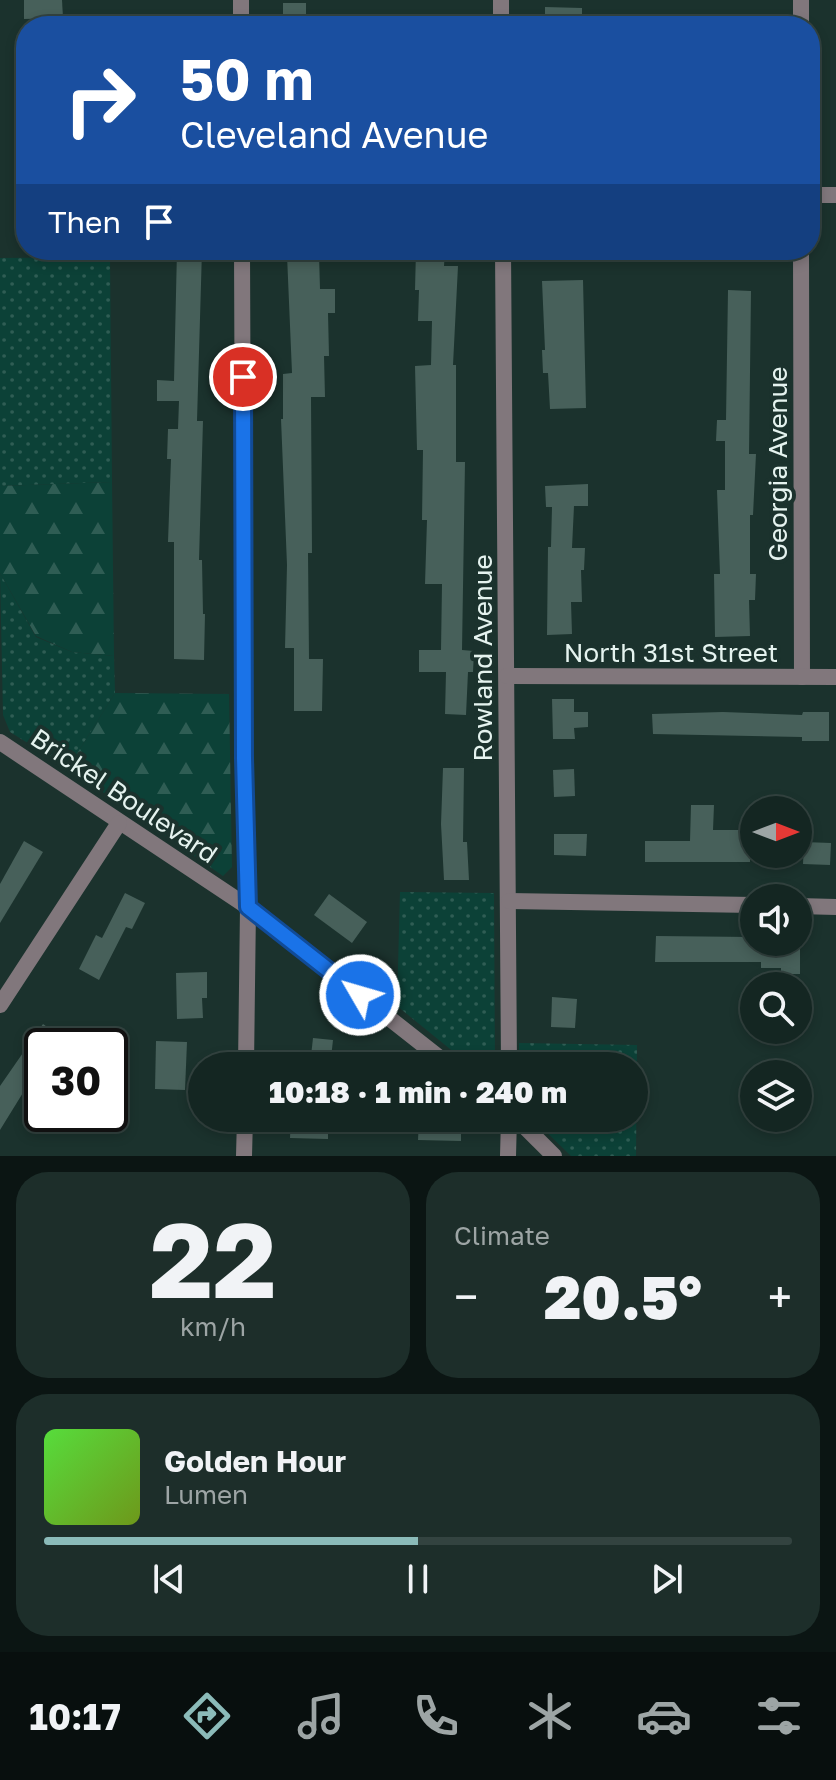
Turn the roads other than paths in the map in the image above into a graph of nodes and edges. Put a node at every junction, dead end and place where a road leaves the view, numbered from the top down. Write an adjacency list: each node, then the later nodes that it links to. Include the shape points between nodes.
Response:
1 (242, 260): 12 (street)
2 (503, 260): 4 (street, Rowland Avenue)
3 (801, 260): 5 (street, Georgia Avenue)
4 (507, 676): 5 (street, North 31st Street); 9 (street, Rowland Avenue)
5 (802, 677): 6 (street, North 31st Street)
6 (836, 677)
7 (0, 742): 8 (street, Brickel Boulevard)
8 (119, 823): 12 (street, Brickel Boulevard); 14 (street)
9 (509, 901): 10 (street); 17 (street, Rowland Avenue)
10 (740, 905)
11 (812, 906): 13 (street)
12 (248, 907): 15 (street); 16 (street, Brickel Boulevard)
13 (836, 907)
14 (0, 1005)
15 (246, 1052)
16 (432, 1052)
17 (509, 1052)
18 (245, 1132): 21 (street)
19 (509, 1132): 22 (street)
20 (530, 1132): 23 (street)
21 (244, 1156)
22 (508, 1156)
23 (554, 1156)

